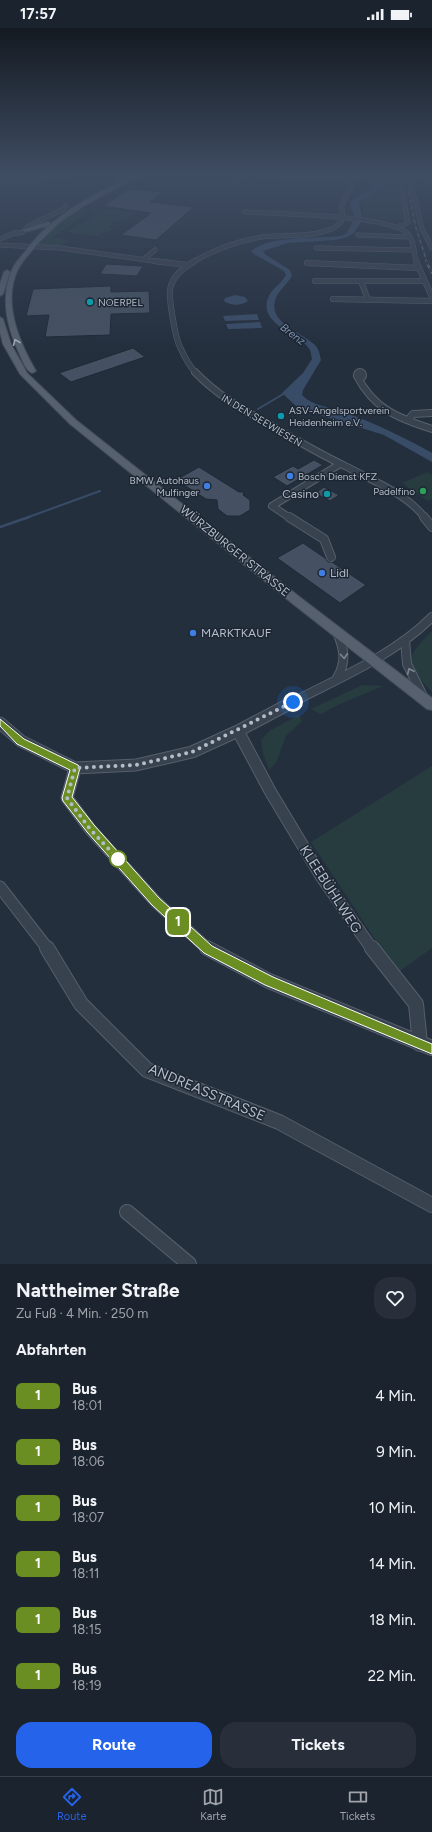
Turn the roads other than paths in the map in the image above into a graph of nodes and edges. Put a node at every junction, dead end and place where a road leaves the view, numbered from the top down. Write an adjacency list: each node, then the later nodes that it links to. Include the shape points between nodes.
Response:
1 (16, 233): 9 (street)
2 (41, 233): 11 (main road)
3 (44, 233): 11 (main road)
4 (312, 233): 19 (street, IN DEN SEEWIESEN, via 263,237 228,245)
5 (407, 233): 8 (street)
6 (424, 233): 13 (street)
7 (358, 235): 8 (street)
8 (410, 237): 16 (street)
9 (0, 239)
10 (0, 245): 17 (street, via 60,248)
11 (29, 246): 25 (main road, via 7,274); 30 (main road, WÜRZBURGER STRASSE, via 11,279)
12 (316, 248): 14 (street)
13 (432, 248)
14 (354, 249): 16 (street); 20 (street)
15 (155, 250): 17 (street)
16 (413, 250): 21 (street)
17 (144, 259): 19 (street)
18 (307, 263): 20 (street)
19 (187, 265): 37 (street, IN DEN SEEWIESEN, via 179,271 170,290 179,346 190,367 227,401)
20 (356, 265): 21 (street)
21 (419, 268): 23 (street)
22 (315, 281): 24 (street)
23 (424, 281): 24 (street); 26 (street)
24 (361, 282): 28 (street)
25 (0, 294)
26 (432, 297)
27 (333, 300): 28 (street)
28 (368, 300): 29 (street)
29 (432, 301)
30 (10, 320): 31 (main road); 33 (main road, WÜRZBURGER STRASSE, one-way to 30, via 20,350)
31 (0, 321): 33 (main road, WÜRZBURGER STRASSE, via 7,344 18,364 32,383)
32 (357, 376): 35 (street, via 369,395 386,412)
33 (43, 392): 41 (main road, WÜRZBURGER STRASSE, via 91,438)
34 (432, 413): 35 (street, via 413,414)
35 (408, 420): 36 (street)
36 (432, 429)
37 (340, 464): 38 (street, IN DEN SEEWIESEN, via 408,501); 39 (street, via 272,506 324,539)
38 (432, 527)
39 (331, 557)
40 (432, 617): 42 (street)
41 (337, 632): 43 (main road, WÜRZBURGER STRASSE); 44 (street, one-way to 44, via 344,647 345,666)
42 (405, 640): 43 (street); 45 (street, one-way to 42, via 407,664)
43 (373, 660): 44 (street); 45 (main road, WÜRZBURGER STRASSE)
44 (336, 679): 47 (street)
45 (428, 702)
46 (0, 723): 48 (street, via 21,741)
47 (238, 731): 48 (street, via 192,752 136,765); 50 (street, KLEEBÜHLWEG, via 270,791 321,876 383,964 416,1004)
48 (75, 768): 50 (street, via 67,798 90,829 156,902 208,949 269,981)
49 (0, 887): 52 (street, ANDREASSTRASSE, via 50,951 81,1004 147,1070 278,1122)
50 (420, 1044): 51 (street)
51 (432, 1048)
52 (432, 1205)
53 (127, 1212): 54 (street)
54 (189, 1264)

